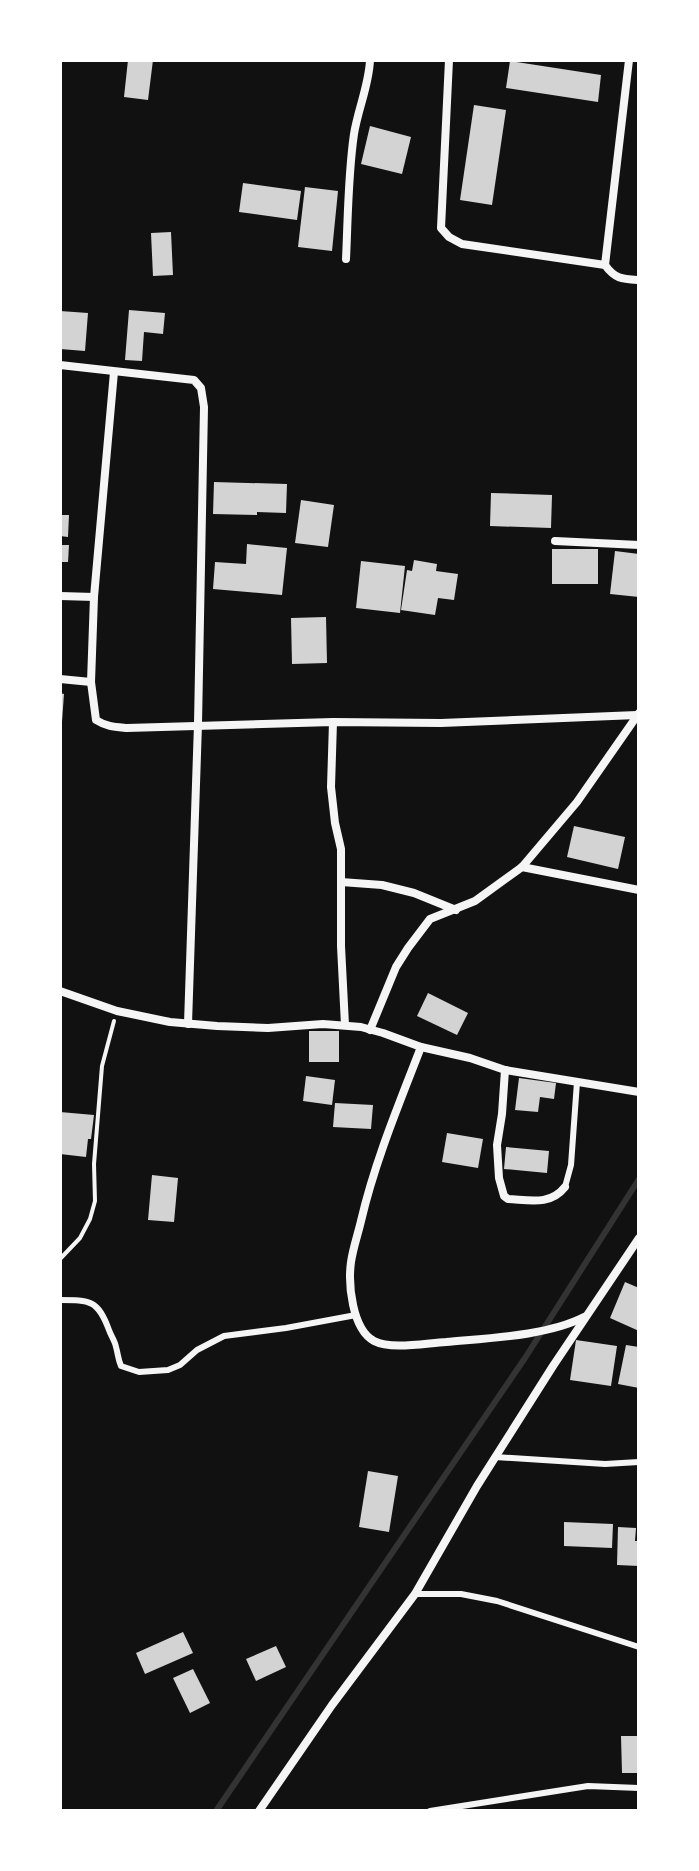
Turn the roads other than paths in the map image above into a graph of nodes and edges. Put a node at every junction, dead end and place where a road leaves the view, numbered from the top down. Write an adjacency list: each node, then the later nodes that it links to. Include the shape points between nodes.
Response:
1 (370, 60): 4 (street, via 349,181)
2 (449, 60): 5 (street, via 441,228 462,244)
3 (629, 60): 5 (street)
4 (346, 259)
5 (605, 265): 6 (street, via 612,274)
6 (639, 280)
7 (60, 365): 8 (street)
8 (114, 372): 12 (street); 17 (street, via 194,380 201,388)
9 (555, 541): 10 (street)
10 (639, 545)
11 (60, 596): 12 (street)
12 (94, 597): 14 (street)
13 (60, 679): 14 (street)
14 (91, 682): 17 (street, via 96,720 109,727)
15 (638, 714): 16 (street); 18 (street, via 577,802)
16 (333, 722): 17 (street); 19 (street, via 331,787)
17 (198, 724): 23 (street)
18 (522, 867): 20 (street); 21 (street)
19 (341, 882): 21 (street, via 382,885); 24 (street)
20 (639, 890)
21 (456, 910): 25 (street, via 430,919 420,931 396,967)
22 (60, 991): 23 (street, via 117,1011)
23 (188, 1024): 24 (street)
24 (345, 1025): 25 (street)
25 (370, 1030): 26 (street)
26 (421, 1047): 27 (street); 33 (street, via 367,1196 351,1262)
27 (505, 1070): 28 (street); 30 (street, via 497,1145 504,1196 543,1201)
28 (577, 1082): 29 (street); 30 (lane)
29 (639, 1092)
30 (565, 1187)
31 (639, 1238): 34 (street)
32 (60, 1300): 33 (lane, via 85,1301 102,1312 121,1366 139,1372 180,1365 224,1336)
33 (356, 1315): 34 (street, via 365,1335 385,1345 483,1339)
34 (584, 1317): 35 (street)
35 (495, 1457): 36 (lane); 37 (street)
36 (639, 1462)
37 (415, 1594): 38 (lane, via 497,1601); 40 (street)
38 (639, 1647)
39 (639, 1788): 41 (lane, via 588,1786)
40 (259, 1811)
41 (430, 1811)

